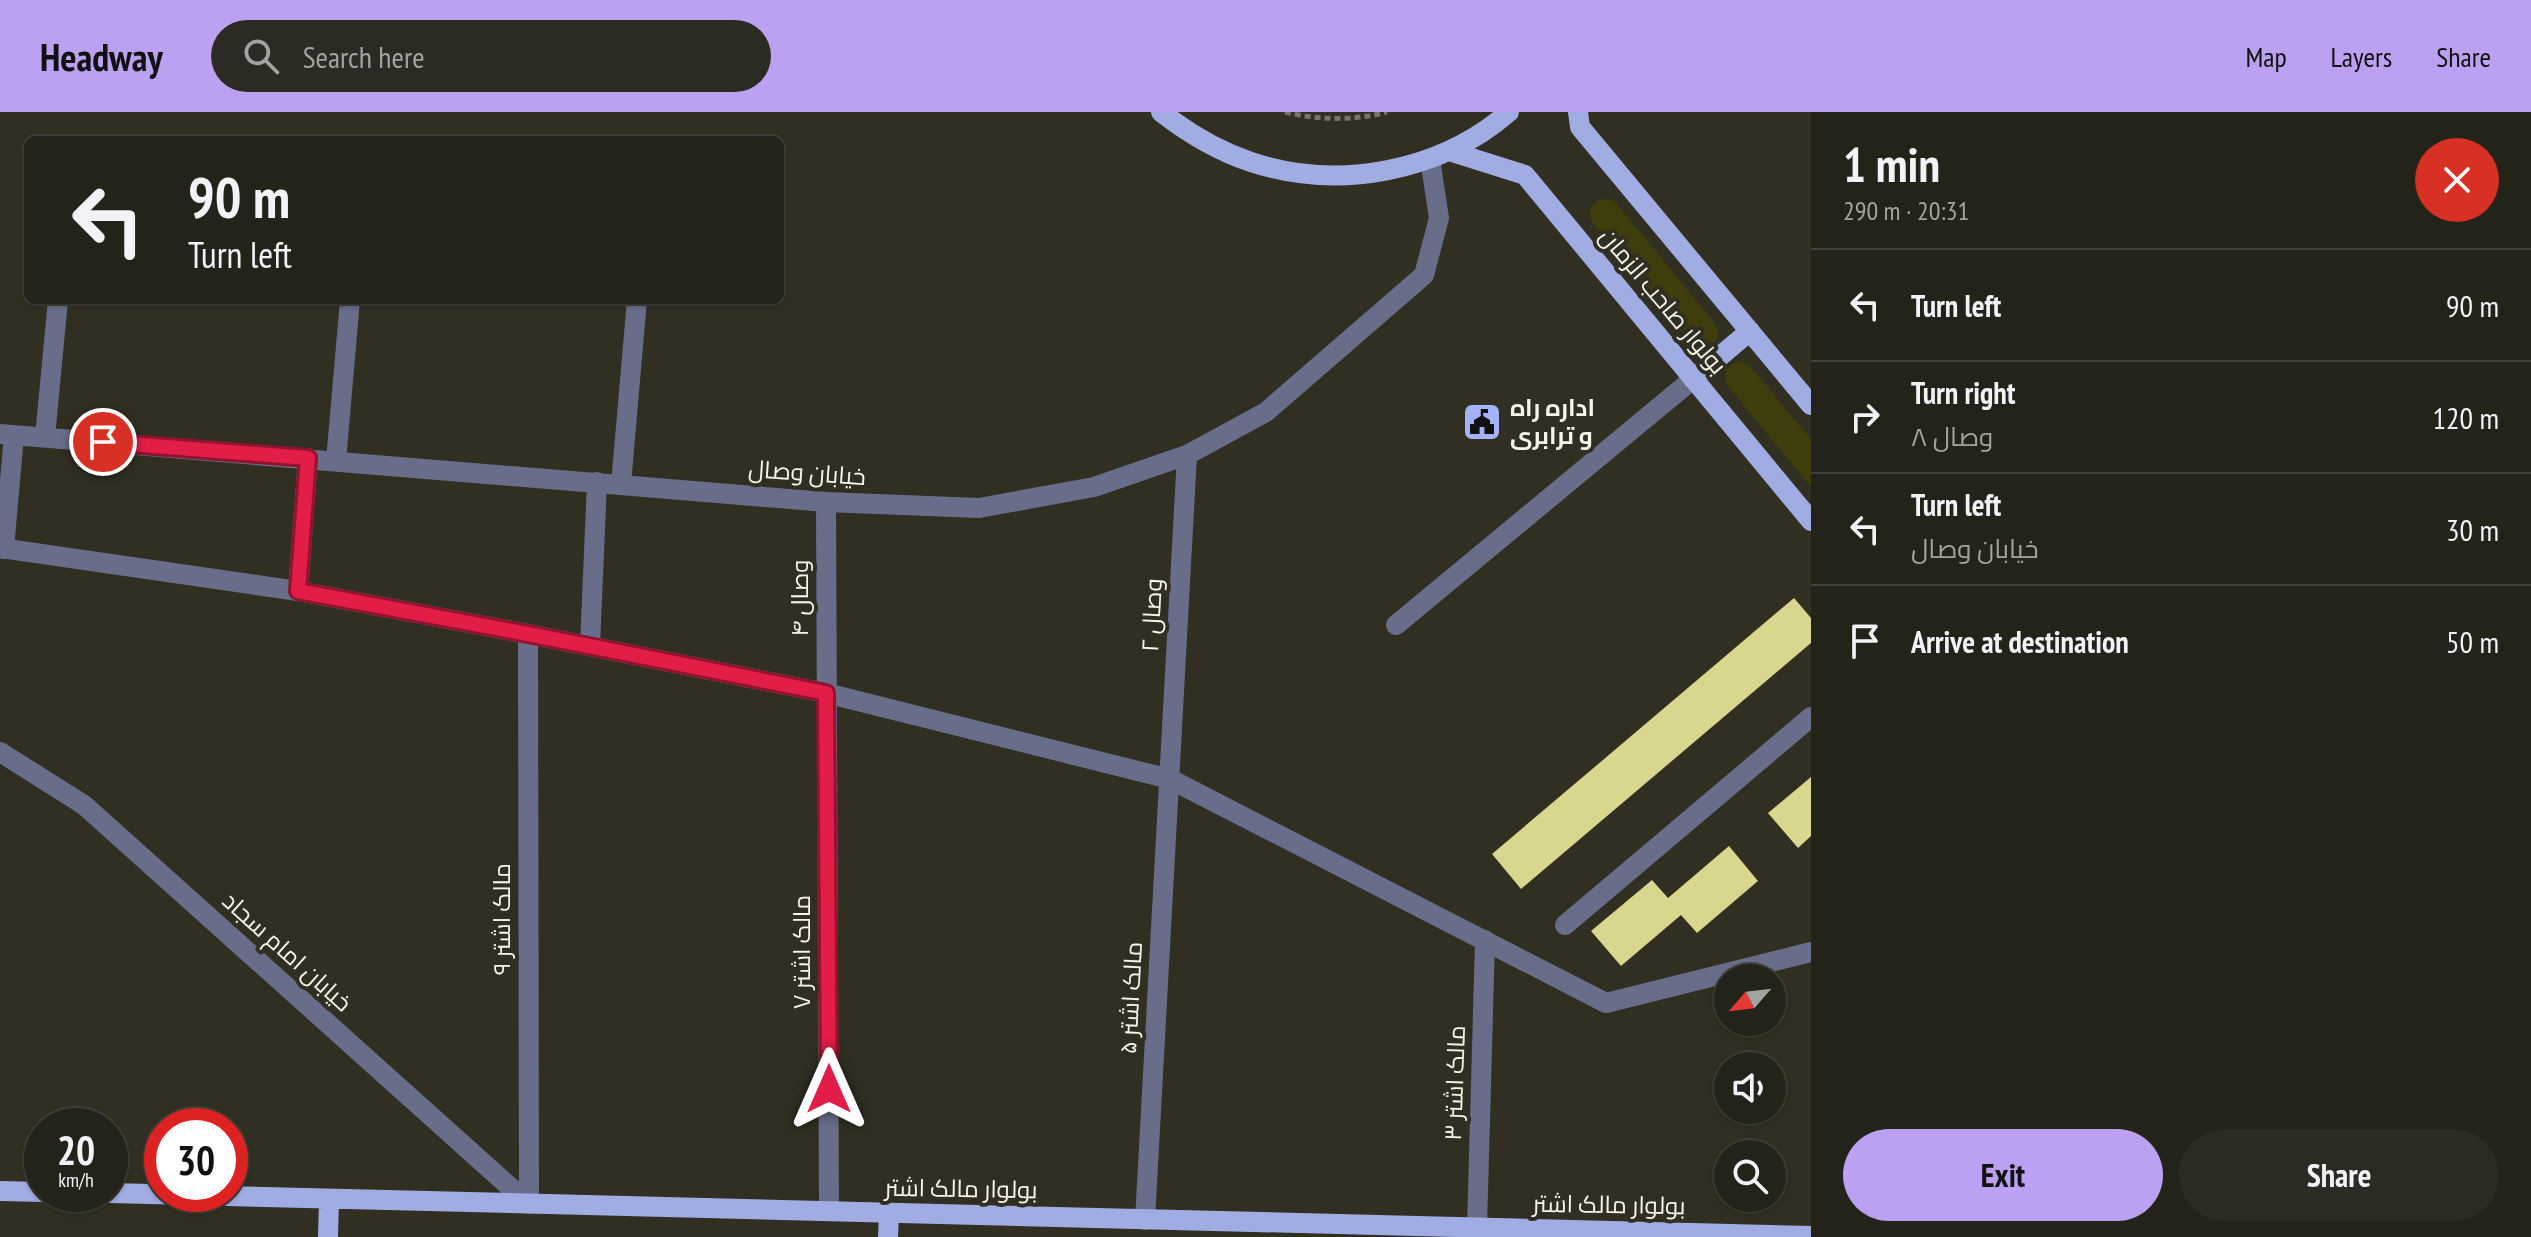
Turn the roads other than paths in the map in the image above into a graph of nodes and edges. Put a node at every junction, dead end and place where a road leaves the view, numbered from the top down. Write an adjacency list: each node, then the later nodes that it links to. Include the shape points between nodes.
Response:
1 (1161, 112): 4 (main road, via 1203,141 1276,169 1354,175)
2 (1509, 112): 4 (main road)
3 (1578, 112): 8 (main road, بولوار صاحب الزمان, via 1580,127)
4 (1440, 155): 9 (main road, بولوار صاحب الزمان, via 1525,175); 13 (street, خیابان وصال, via 1439,218 1424,275 1266,412)
5 (58, 304): 12 (street)
6 (350, 304): 15 (street)
7 (637, 304): 17 (street)
8 (1750, 331): 9 (main road); 10 (main road, بولوار صاحب الزمان)
9 (1693, 379): 19 (main road, بولوار صاحب الزمان); 22 (street)
10 (1811, 405)
11 (7, 434): 12 (street, خیابان وصال); 20 (street)
12 (45, 437): 14 (street, خیابان وصال)
13 (1187, 455): 18 (street, خیابان وصال, via 1094,487 979,508); 28 (street, وصال ۲)
14 (308, 458): 15 (street, خیابان وصال); 21 (street)
15 (336, 461): 16 (street, خیابان وصال)
16 (597, 482): 17 (street, خیابان وصال); 24 (street)
17 (621, 484): 18 (street, خیابان وصال)
18 (826, 502): 25 (street, وصال ۴)
19 (1811, 521)
20 (2, 548): 21 (street)
21 (298, 591): 23 (street)
22 (1396, 625)
23 (528, 634): 24 (street); 36 (street, مالک اشتر ۹)
24 (590, 646): 25 (street)
25 (826, 693): 28 (street); 37 (street, مالک اشتر ۷)
26 (1811, 717): 29 (street)
27 (0, 752): 36 (street, خیابان امام سجاد, via 84,805)
28 (1170, 779): 30 (street); 39 (street, مالک اشتر ۵)
29 (1565, 925)
30 (1485, 940): 31 (street, via 1606,1003); 40 (street, مالک اشتر ۳)
31 (1811, 952)
32 (0, 1191): 33 (main road)
33 (24, 1192)
34 (128, 1193): 35 (main road, بولوار مالک اشتر)
35 (329, 1199): 36 (main road, بولوار مالک اشتر); 43 (main road)
36 (529, 1204): 37 (main road, بولوار مالک اشتر)
37 (829, 1211): 38 (main road, بولوار مالک اشتر)
38 (889, 1213): 39 (main road, بولوار مالک اشتر); 44 (main road)
39 (1145, 1220): 40 (main road, بولوار مالک اشتر)
40 (1477, 1228): 41 (main road, بولوار مالک اشتر)
41 (1727, 1235): 42 (main road, بولوار مالک اشتر)
42 (1811, 1236)
43 (328, 1237)
44 (888, 1237)

